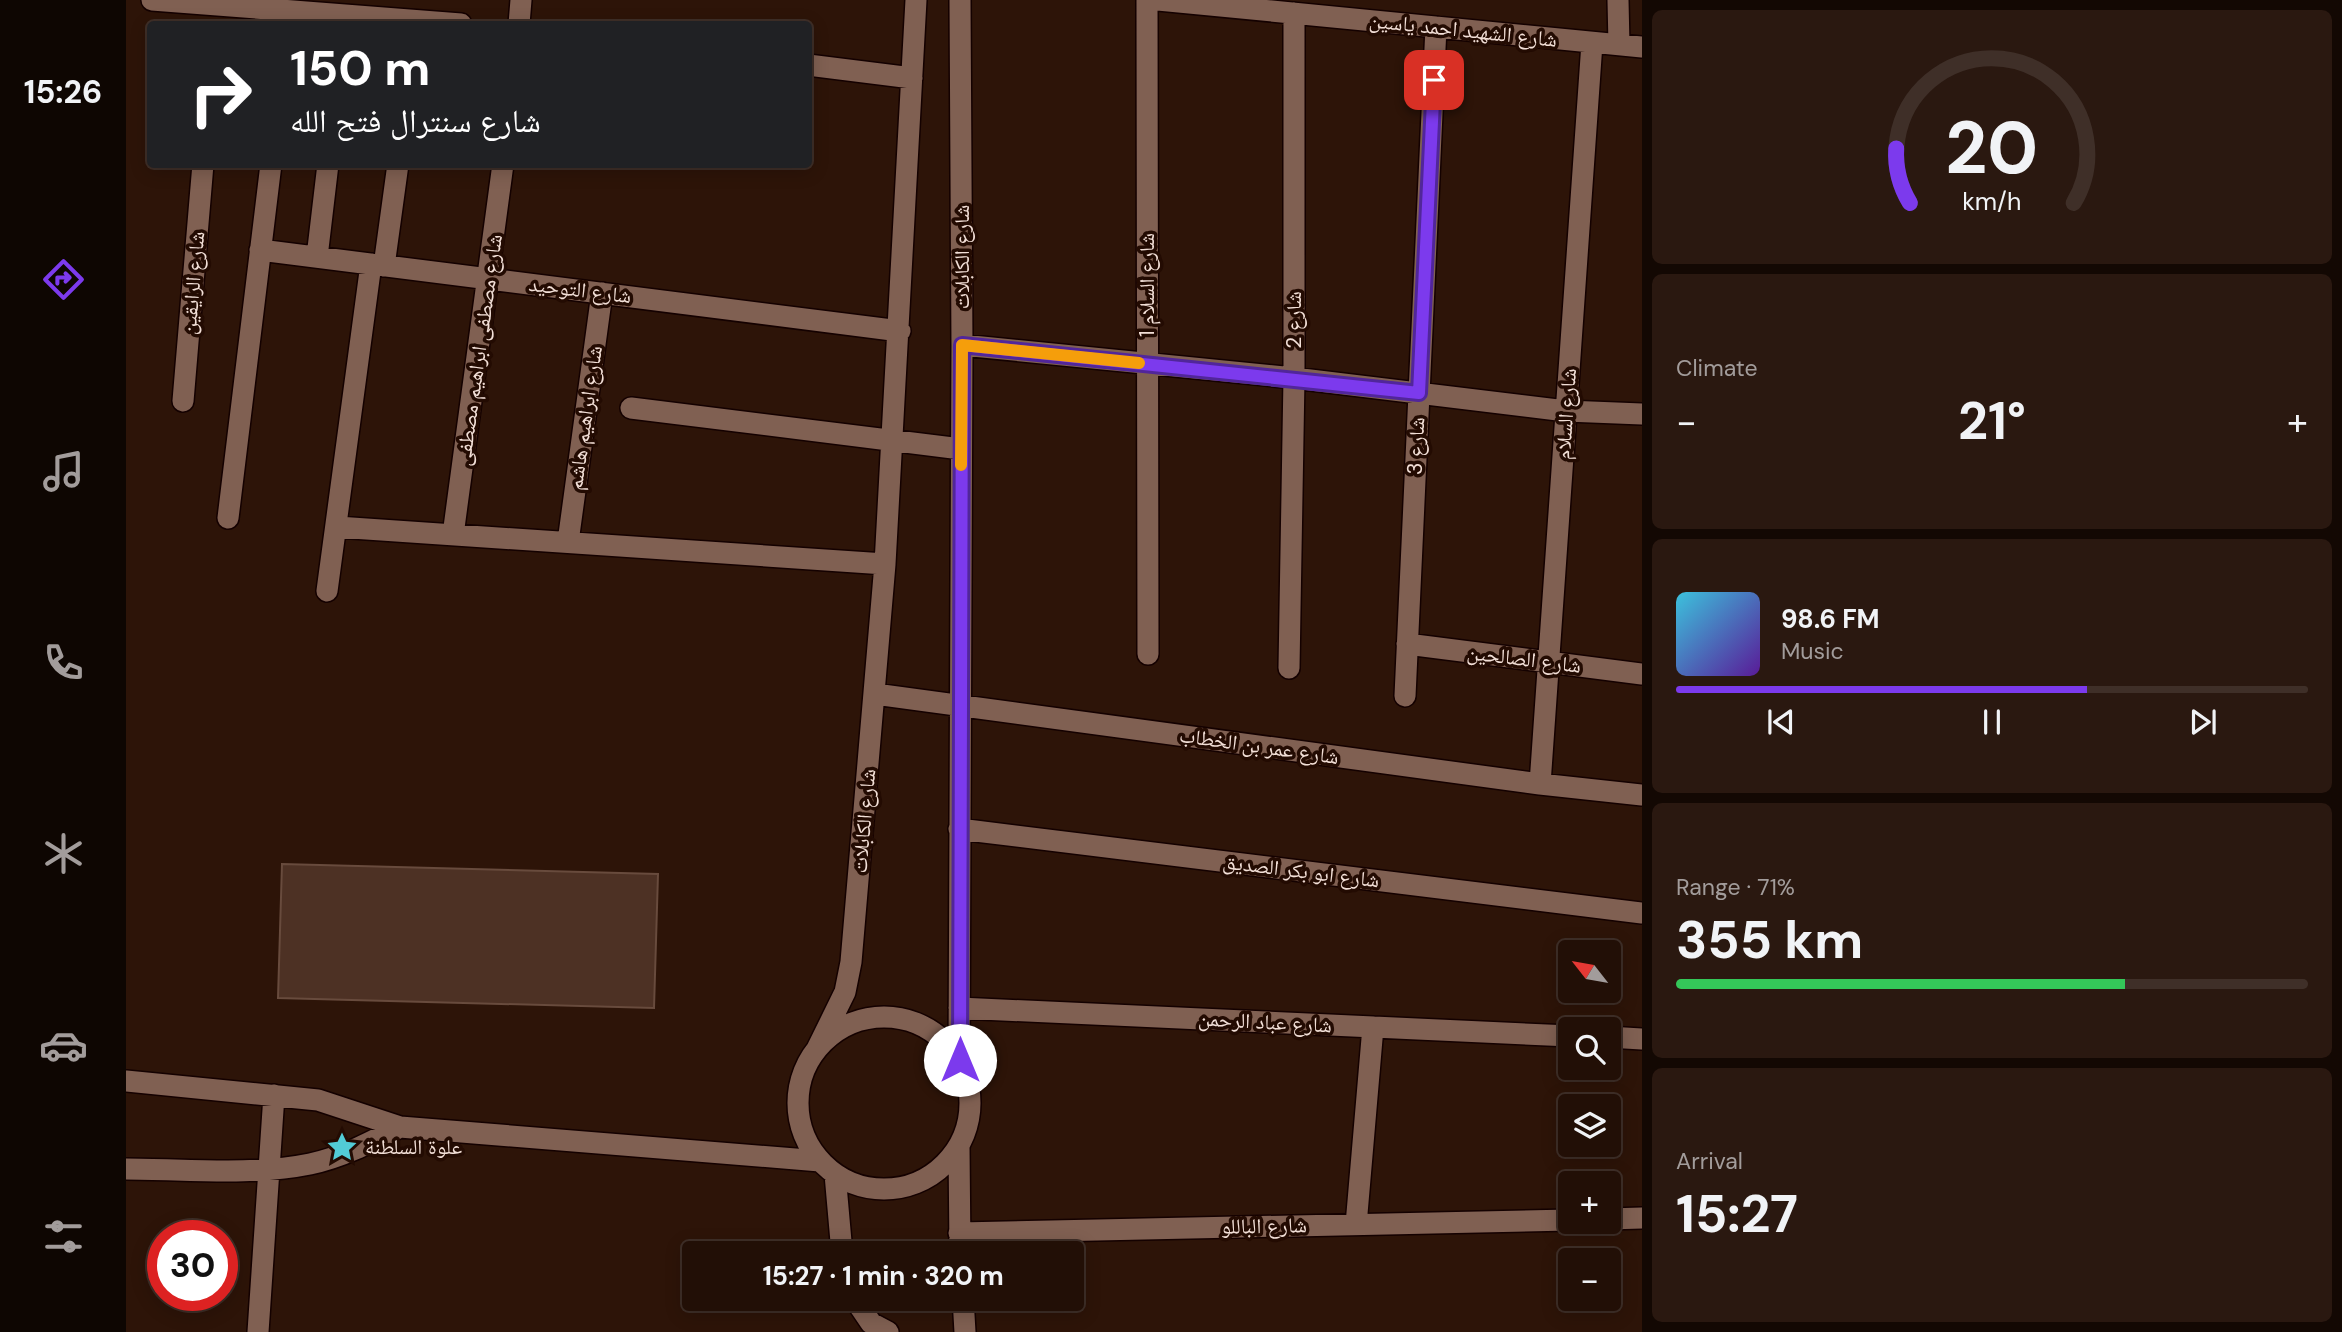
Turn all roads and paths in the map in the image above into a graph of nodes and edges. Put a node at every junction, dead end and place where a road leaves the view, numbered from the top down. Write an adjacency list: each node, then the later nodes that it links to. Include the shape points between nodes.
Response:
1 (152, 0): 9 (street)
2 (521, 0): 12 (street)
3 (916, 0): 18 (street, شارع الكابلات)
4 (960, 0): 30 (street, شارع الكابلات)
5 (1147, 0): 31 (street, شارع السلام 1)
6 (1158, 0): 8 (street, شارع الشهيد احمد ياسين)
7 (1618, 0): 15 (street)
8 (1255, 5): 10 (street, شارع الشهيد احمد ياسين)
9 (216, 10): 11 (street)
10 (1294, 13): 13 (street, شارع الشهيد احمد ياسين); 32 (street, شارع 2)
11 (408, 21)
12 (519, 21)
13 (1436, 27): 14 (street, شارع الشهيد احمد ياسين); 33 (street, شارع 3)
14 (1592, 43): 15 (street, شارع الشهيد احمد ياسين); 36 (street, شارع السلام)
15 (1619, 45): 16 (street, شارع الشهيد احمد ياسين)
16 (1642, 47)
17 (812, 66): 18 (street)
18 (912, 78): 29 (street, شارع الكابلات)
19 (203, 168): 34 (street, شارع الرايقين)
20 (270, 168): 24 (street)
21 (328, 168): 25 (street)
22 (397, 168): 26 (street)
23 (503, 168): 27 (street, شارع مصطفى ابراهيم مصطفى)
24 (260, 250): 25 (street, شارع التوحيد); 40 (street)
25 (317, 257): 26 (street, شارع التوحيد)
26 (378, 265): 27 (street, شارع التوحيد); 41 (street)
27 (489, 279): 28 (street, شارع التوحيد); 42 (street, شارع مصطفى ابراهيم مصطفى)
28 (602, 293): 29 (street, شارع التوحيد); 43 (street, شارع ابراهيم هاشم)
29 (900, 331): 38 (street, شارع الكابلات)
30 (962, 345): 31 (street); 39 (street, شارع الكابلات)
31 (1147, 364): 32 (street); 47 (street, شارع السلام 1)
32 (1294, 378): 33 (street); 49 (street, شارع 2)
33 (1419, 393): 36 (street); 46 (street, شارع 3)
34 (183, 401)
35 (632, 408): 38 (street)
36 (1566, 411): 37 (street); 48 (street, شارع السلام)
37 (1642, 414)
38 (891, 440): 39 (street); 44 (street, شارع الكابلات)
39 (961, 449): 53 (street, شارع الكابلات)
40 (228, 518)
41 (337, 527): 42 (street); 45 (street)
42 (453, 535): 43 (street)
43 (568, 542): 44 (street)
44 (886, 564): 51 (street, شارع الكابلات)
45 (327, 591)
46 (1407, 644): 48 (street, شارع الصالحين); 52 (street, شارع 3)
47 (1148, 654)
48 (1548, 662): 50 (street, شارع الصالحين); 54 (street, شارع السلام)
49 (1289, 668)
50 (1642, 674)
51 (876, 694): 53 (street, شارع عمر بن الخطاب); 63 (street, شارع الكابلات, via 851,962 845,992)
52 (1405, 696)
53 (960, 705): 54 (street, شارع عمر بن الخطاب); 56 (street, شارع الكابلات)
54 (1539, 784): 55 (street, شارع عمر بن الخطاب)
55 (1642, 795)
56 (960, 829): 57 (street, شارع ابو بكر الصديق); 58 (street, شارع الكابلات)
57 (1642, 913)
58 (959, 1008): 59 (street, شارع عباد الرحمن); 64 (street, شارع الكابلات)
59 (1373, 1027): 60 (street, شارع عباد الرحمن); 75 (street)
60 (1558, 1035)
61 (1621, 1038): 62 (street)
62 (1642, 1039)
63 (817, 1049): 64 (street, via 850,1023 891,1017 931,1030); 70 (street, via 806,1066 797,1105 808,1144)
64 (960, 1060): 68 (street, via 970,1103 967,1130)
65 (126, 1081): 66 (street)
66 (274, 1095): 67 (street, via 318,1100); 69 (street)
67 (400, 1127): 69 (street, via 354,1151 309,1164); 70 (street)
68 (959, 1146): 70 (street, via 931,1176 913,1185 872,1189); 77 (street)
69 (267, 1168): 71 (street); 81 (street)
70 (827, 1168): 76 (street)
71 (126, 1170)
72 (1642, 1218): 73 (street)
73 (1621, 1219)
74 (1558, 1220): 75 (street, شارع الباللو)
75 (1356, 1224): 78 (street, شارع الباللو)
76 (840, 1241)
77 (960, 1241)
78 (1002, 1241)
79 (863, 1311): 82 (street)
80 (964, 1311): 83 (street)
81 (258, 1332)
82 (888, 1332)
83 (965, 1332)

